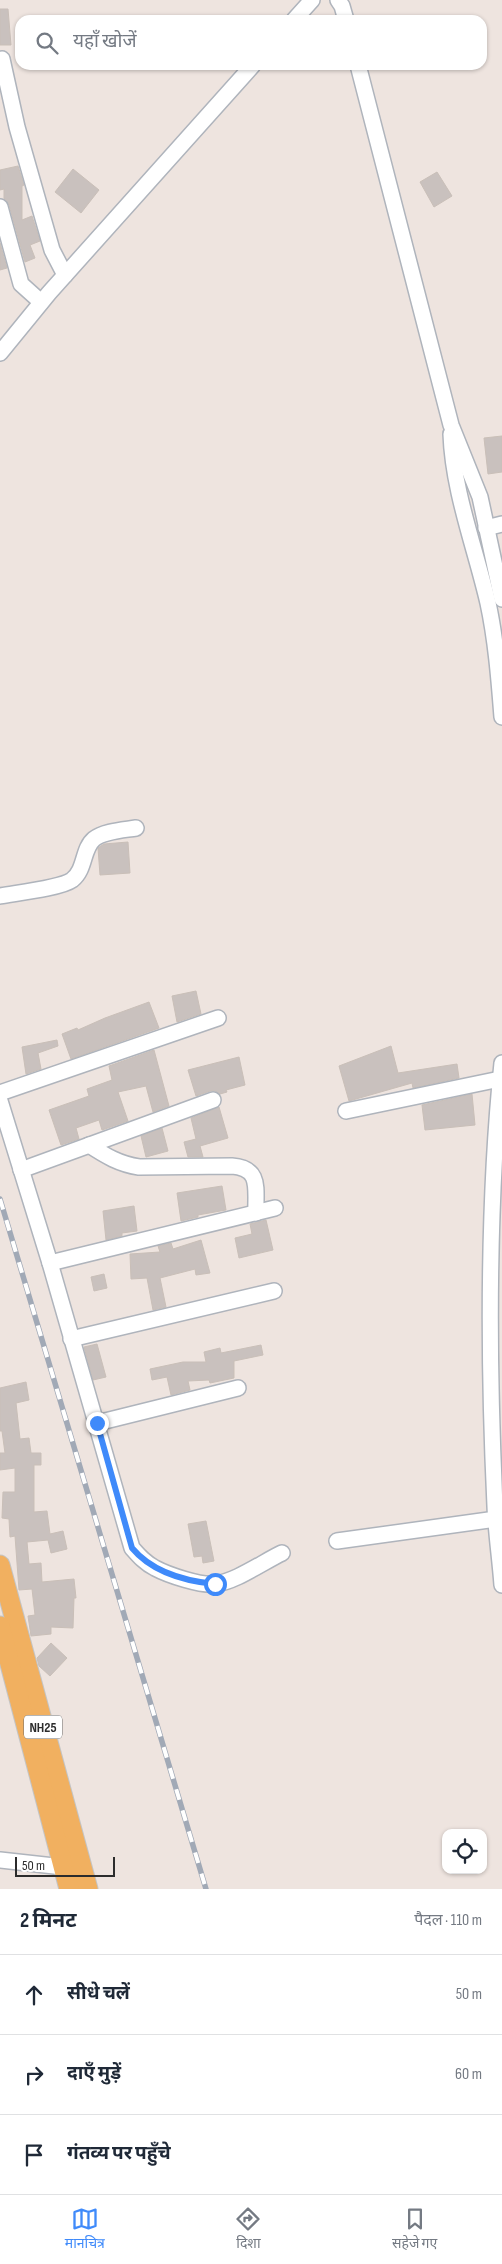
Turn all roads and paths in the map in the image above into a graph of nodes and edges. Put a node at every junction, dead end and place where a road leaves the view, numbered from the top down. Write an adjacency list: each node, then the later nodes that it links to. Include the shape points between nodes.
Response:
1 (338, 0): 4 (street)
2 (311, 1): 3 (street)
3 (298, 15)
4 (345, 15)
5 (2, 59): 9 (street, via 17,127 52,250)
6 (250, 70): 9 (street)
7 (359, 70): 12 (street)
8 (0, 208): 10 (street, via 21,284)
9 (65, 275): 10 (street)
10 (41, 302): 11 (street)
11 (0, 353)
12 (451, 425): 14 (street, via 480,497); 16 (street, via 452,460 488,604)
13 (502, 524): 14 (street)
14 (486, 528): 15 (street)
15 (502, 599)
16 (502, 717)
17 (136, 828): 18 (street, via 94,839 81,869 70,881)
18 (0, 896)
19 (218, 1018): 22 (street)
20 (502, 1063): 21 (street)
21 (500, 1079): 25 (street); 35 (street, via 490,1295)
22 (0, 1093)
23 (213, 1100): 26 (street)
24 (0, 1101): 27 (street)
25 (346, 1111)
26 (89, 1145): 27 (street); 29 (street, via 114,1161 139,1167 232,1166 248,1169 254,1180)
27 (21, 1170): 30 (street)
28 (274, 1208): 29 (street)
29 (256, 1213): 30 (street)
30 (50, 1263): 32 (street)
31 (274, 1291): 32 (street)
32 (71, 1339): 34 (street)
33 (238, 1388): 34 (street)
34 (97, 1423): 37 (street, via 132,1548 143,1560 164,1572 198,1583 215,1584)
35 (496, 1519): 36 (street); 38 (street)
36 (337, 1542)
37 (282, 1553)
38 (502, 1562): 40 (street)
39 (0, 1565): 41 (main road, NH25)
40 (502, 1585)
41 (4, 1626): 43 (main road, NH25); 45 (main road, NH25)
42 (0, 1860): 43 (street)
43 (63, 1867): 44 (main road, NH25)
44 (69, 1889)
45 (88, 1889)

